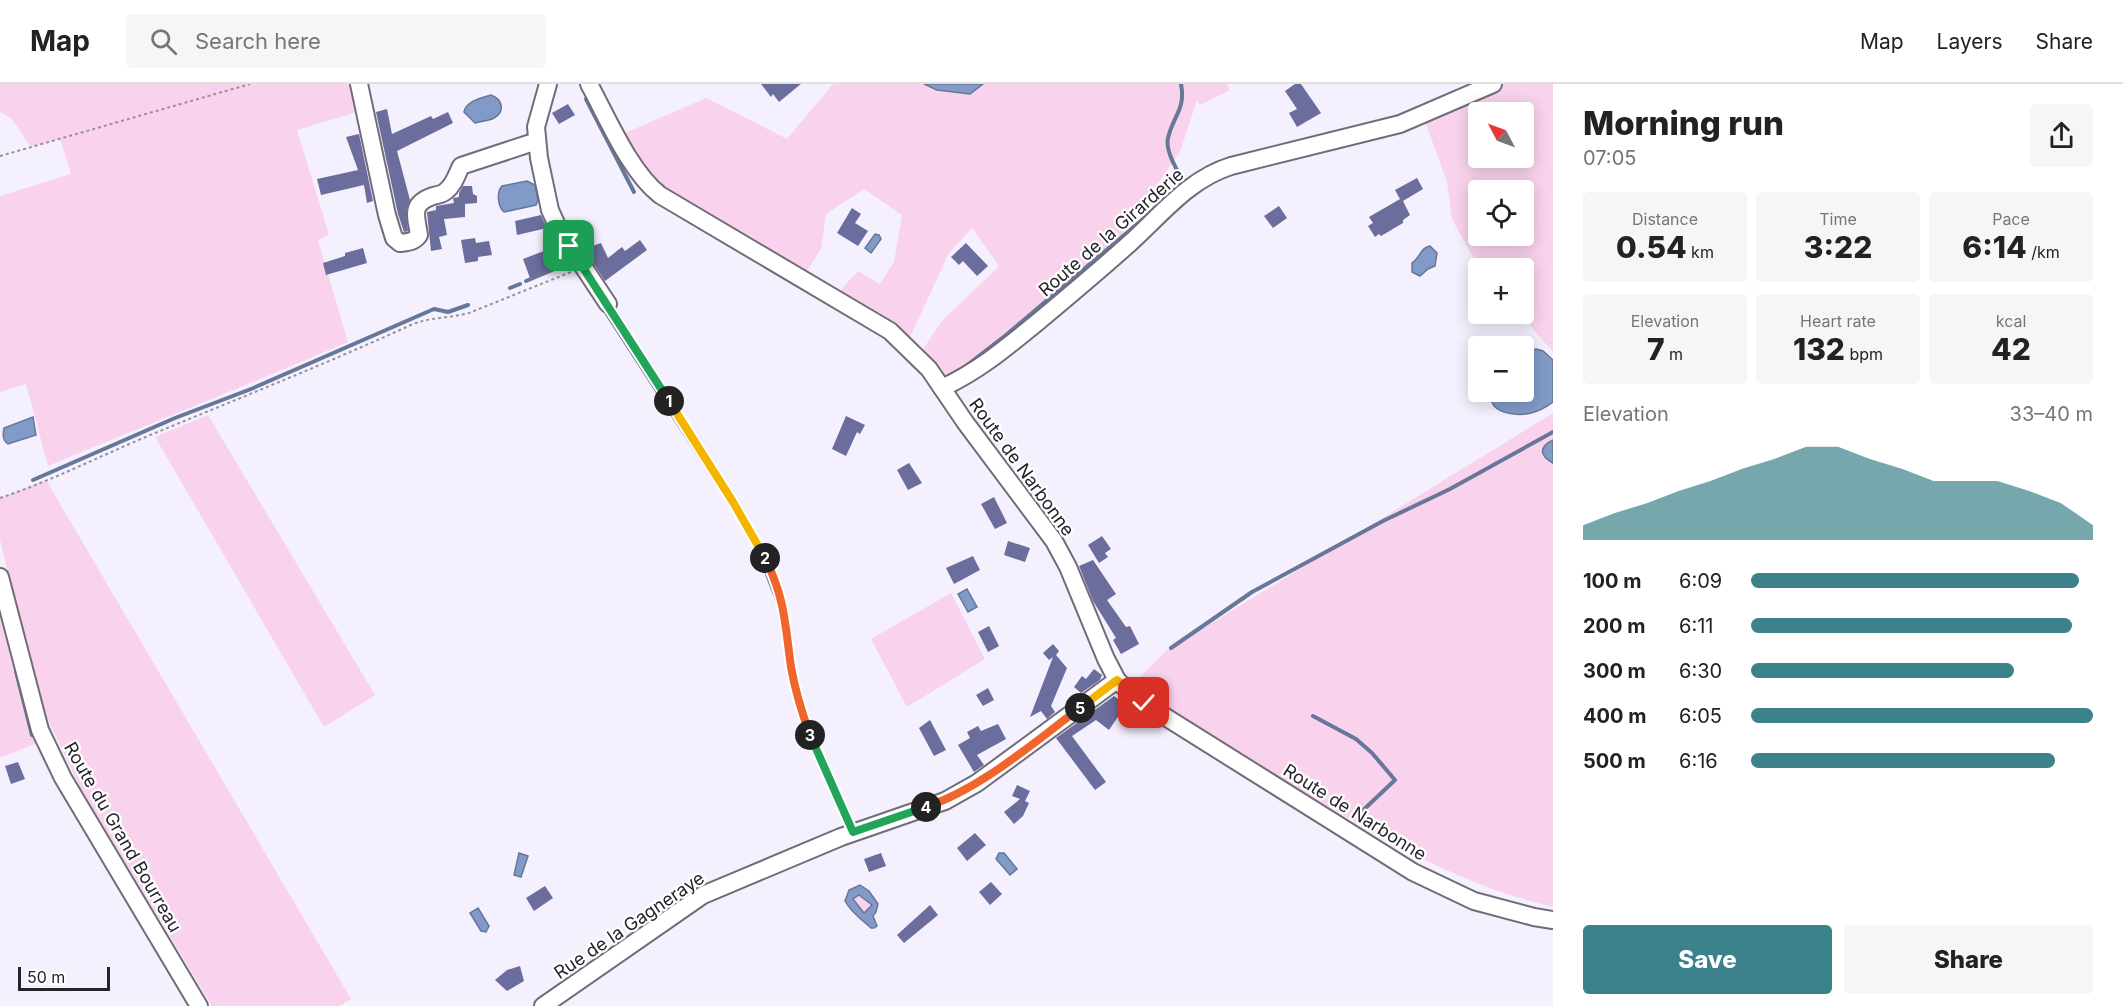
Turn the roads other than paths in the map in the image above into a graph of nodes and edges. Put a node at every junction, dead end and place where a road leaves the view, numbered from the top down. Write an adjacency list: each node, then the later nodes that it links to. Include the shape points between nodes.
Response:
1 (359, 84): 5 (street, via 387,215 394,238 400,243 411,242 418,235 417,205 449,189 461,166)
2 (548, 84): 5 (street, via 536,127)
3 (589, 84): 7 (street, Route de Narbonne, via 649,186 890,331 918,357)
4 (1492, 84): 7 (street, Route de la Girarderie, via 1400,124 1231,166 1198,181 1089,280 998,355)
5 (537, 141): 6 (street, via 550,210)
6 (608, 304)
7 (942, 388): 9 (street, Route de Narbonne, via 1054,541)
8 (0, 577): 11 (street, Route du Grand Bourreau, via 40,730 63,778)
9 (1117, 680): 10 (street, Route de Narbonne, via 1164,716 1413,872 1474,901); 12 (street, Rue de la Gagneraye, via 977,783 945,801 853,832 703,895)
10 (1553, 920)
11 (199, 1006)
12 (543, 1006)

